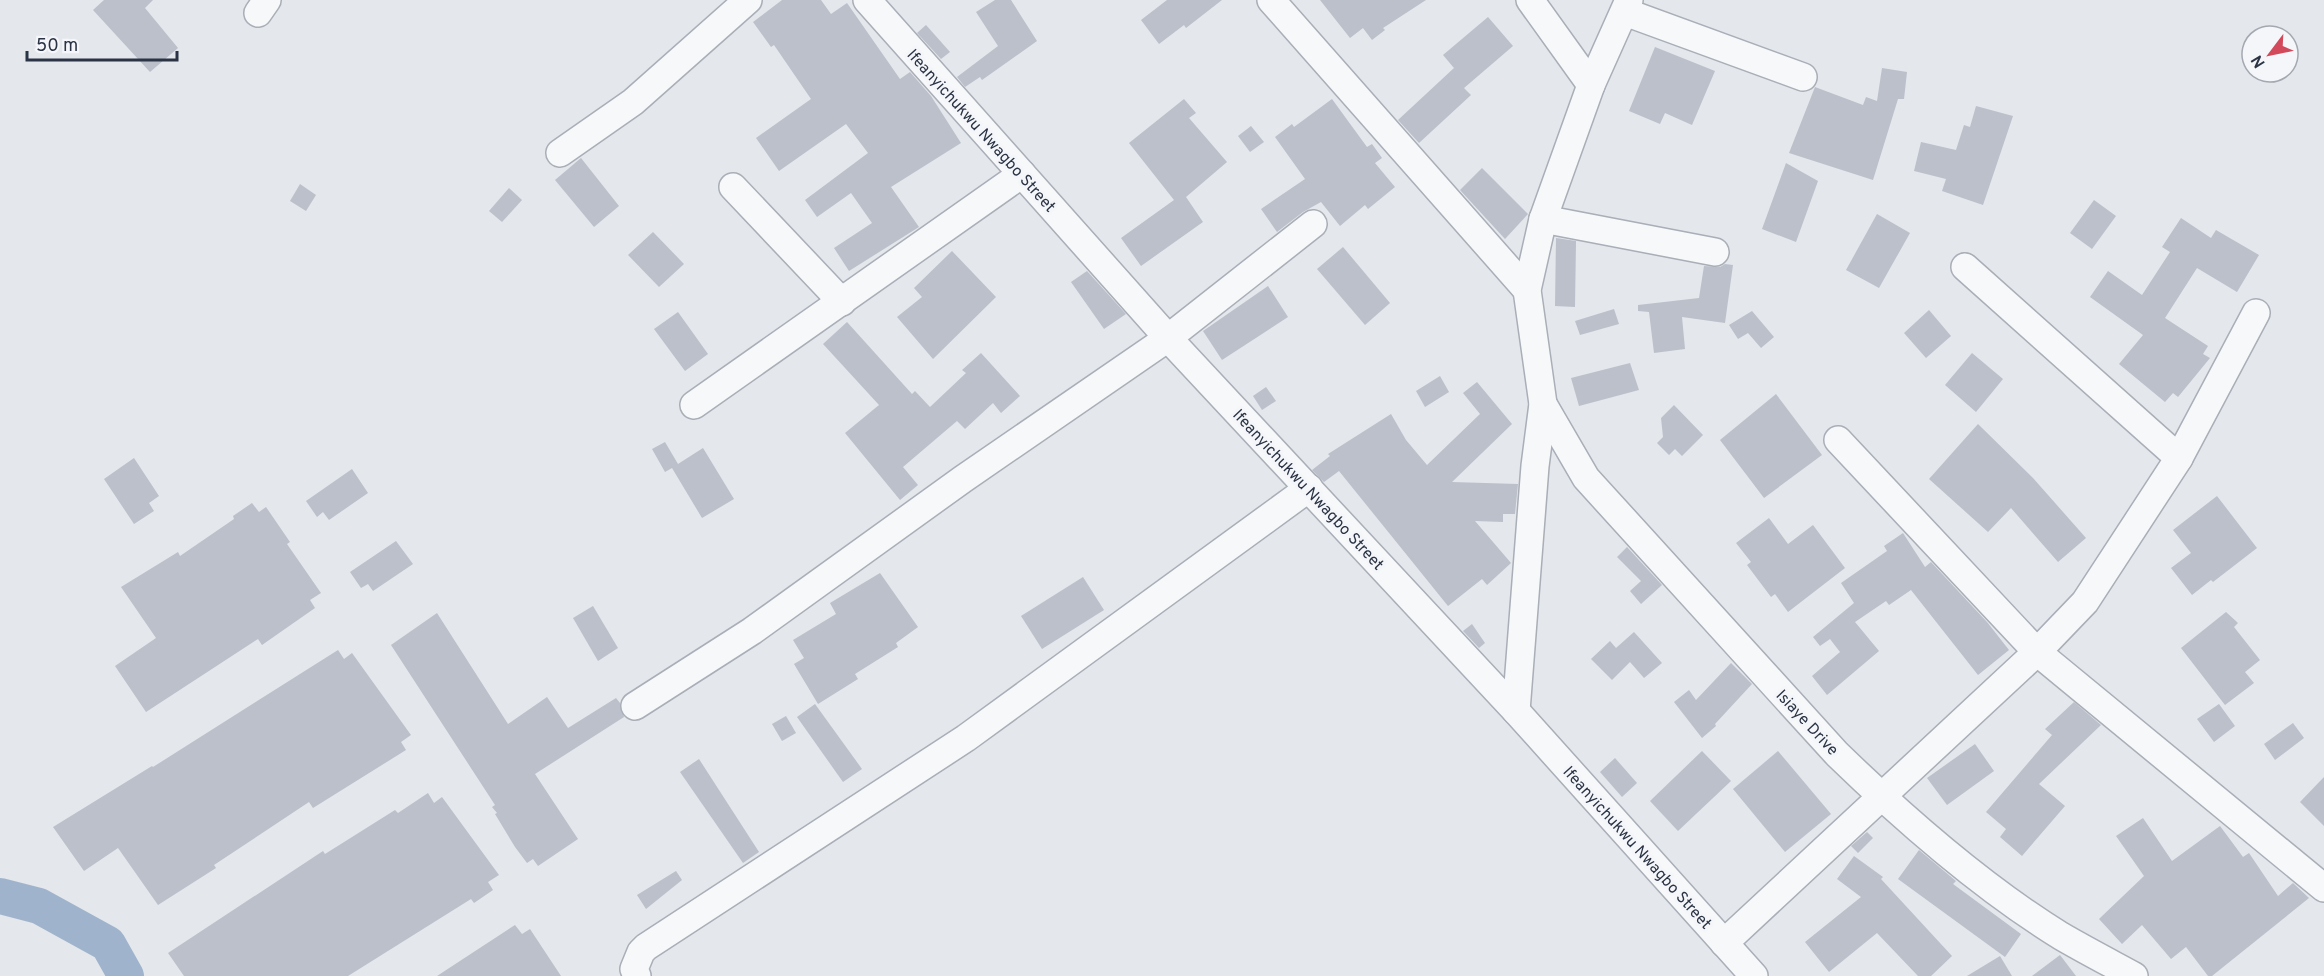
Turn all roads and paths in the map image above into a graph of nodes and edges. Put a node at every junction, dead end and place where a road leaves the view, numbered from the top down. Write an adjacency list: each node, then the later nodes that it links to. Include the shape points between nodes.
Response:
1 (748, 0): 8 (street, via 633,102)
2 (867, 0): 9 (street, Ifeanyichukwu Nwagbo Street)
3 (1530, 0): 7 (street)
4 (1274, 1): 15 (street)
5 (1627, 6): 6 (street); 7 (street)
6 (1803, 77)
7 (1591, 85): 11 (street)
8 (560, 153)
9 (1022, 174): 16 (street); 18 (street, Ifeanyichukwu Nwagbo Street)
10 (733, 188): 16 (street)
11 (1543, 219): 13 (street); 15 (street)
12 (1313, 224): 18 (street)
13 (1715, 252)
14 (1965, 267): 22 (street)
15 (1527, 290): 19 (street)
16 (842, 302): 20 (street)
17 (2256, 313): 22 (street)
18 (1168, 338): 23 (street, Ifeanyichukwu Nwagbo Street); 25 (street, via 753,630)
19 (1543, 404): 26 (street); 27 (street, Isiaye Drive, via 1586,477 1837,754)
20 (694, 405)
21 (1838, 440): 24 (street)
22 (2179, 458): 24 (street, via 2085,602)
23 (1309, 488): 26 (street, Ifeanyichukwu Nwagbo Street); 30 (street, via 966,738 646,947 637,959)
24 (2037, 652): 27 (street); 28 (street)
25 (635, 706)
26 (1516, 711): 29 (street, Ifeanyichukwu Nwagbo Street)
27 (1881, 796): 29 (street); 32 (street, Isiaye Drive, via 1980,878 2060,935)
28 (2324, 888)
29 (1724, 944): 31 (street, Ifeanyichukwu Nwagbo Street)
30 (637, 976)
31 (1754, 976)
32 (2134, 976)

